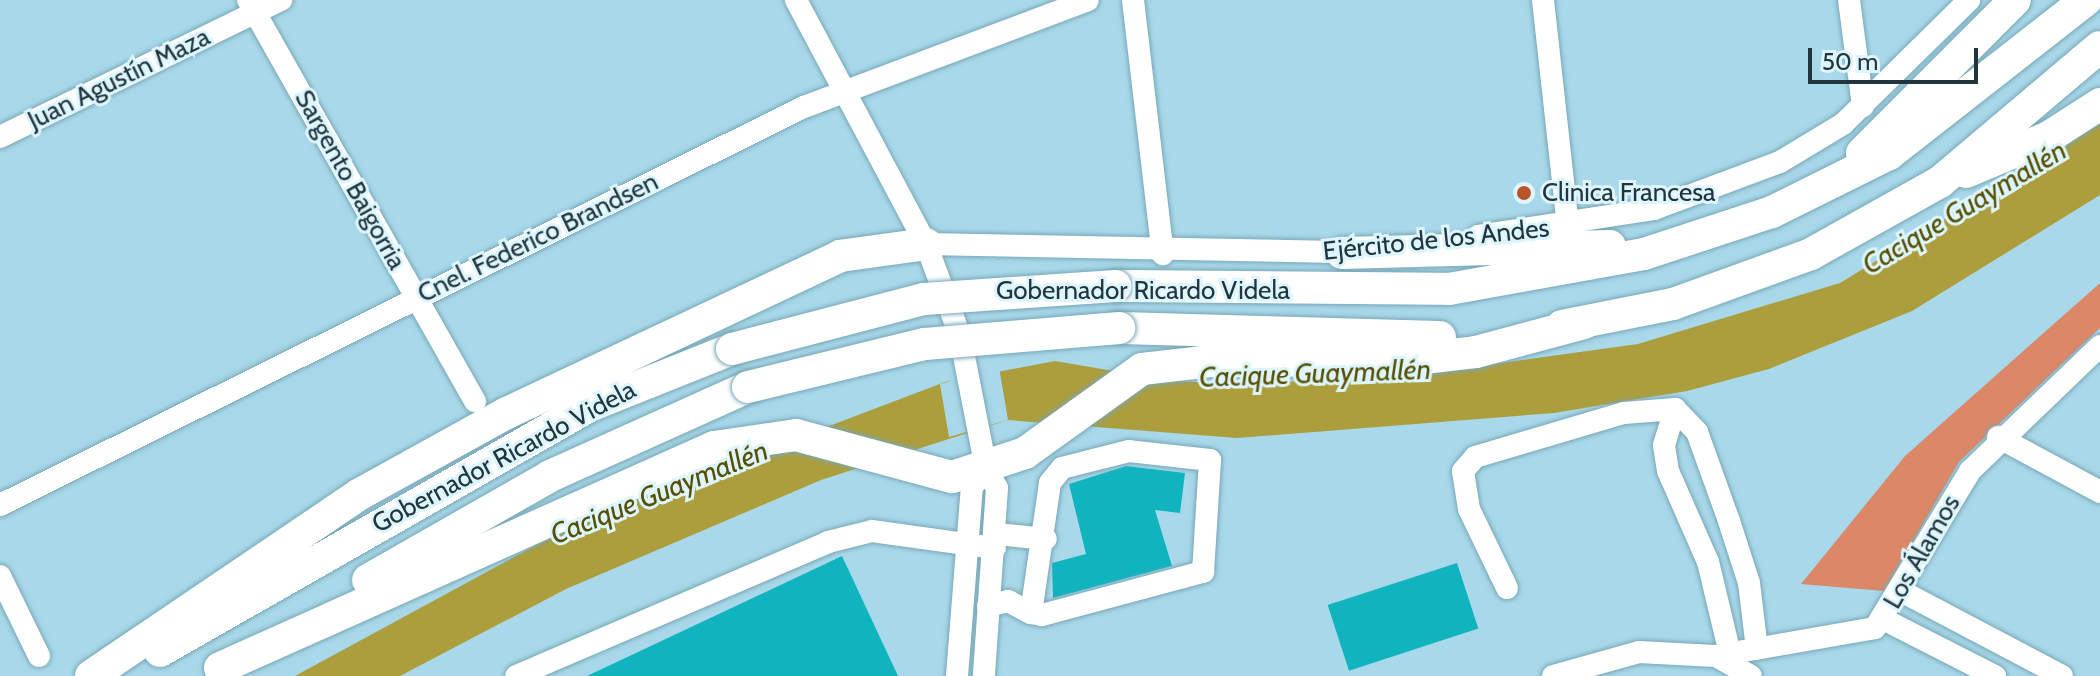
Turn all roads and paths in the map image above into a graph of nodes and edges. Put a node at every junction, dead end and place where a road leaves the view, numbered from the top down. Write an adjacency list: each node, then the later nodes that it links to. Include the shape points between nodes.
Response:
1 (281, 0): 10 (street, Juan Agustín Maza)
2 (796, 0): 12 (street)
3 (1088, 0): 12 (street, Cnel. Federico Brandsen)
4 (1133, 0): 22 (street)
5 (1543, 0): 18 (street)
6 (1849, 0): 14 (street)
7 (1969, 0): 14 (street, Ejército de los Andes)
8 (2015, 0): 17 (highway)
9 (2086, 0): 17 (highway, Gobernador Ricardo Videla, via 1970,98)
10 (252, 6): 15 (street, Juan Agustín Maza); 23 (street, Sargento Baigorria)
11 (2100, 47): 16 (highway, Gobernador Ricardo Videla)
12 (844, 89): 20 (street); 23 (street, Cnel. Federico Brandsen)
13 (2100, 104): 16 (highway, via 2049,137)
14 (1863, 106): 18 (street, Ejército de los Andes, via 1817,142 1741,179 1654,209)
15 (0, 137)
16 (1940, 182): 24 (highway, Gobernador Ricardo Videla, via 1755,277)
17 (1826, 186): 19 (highway, Gobernador Ricardo Videla)
18 (1568, 225): 21 (street, Ejército de los Andes)
19 (1717, 233): 21 (highway, via 1491,255); 47 (highway, Gobernador Ricardo Videla, bridge, via 1574,271 1480,287 1116,286 924,299 732,349 587,407)
20 (926, 244): 22 (street, Ejército de los Andes); 29 (street, via 970,375); 46 (highway, via 840,256 507,413 360,494)
21 (1342, 253): 22 (street, Ejército de los Andes)
22 (1163, 254)
23 (417, 298): 26 (street, Sargento Baigorria); 31 (street, Cnel. Federico Brandsen)
24 (1584, 323): 29 (highway, via 1448,356 1182,362 1131,373 1025,453); 44 (highway, Gobernador Ricardo Videla, bridge, via 1414,338 1119,328 967,337 748,387 550,476)
25 (2100, 346): 28 (street, Los Álamos)
26 (475, 401)
27 (1675, 409): 36 (street, via 1624,413 1475,457 1463,471 1469,509); 41 (street, via 1697,432 1729,521 1749,583); 42 (street, via 1664,445 1668,471 1708,562)
28 (1998, 437): 30 (street); 37 (street, Los Álamos, via 1948,502)
29 (986, 469): 33 (street, via 997,488); 34 (street, via 972,487); 44 (highway, via 939,476 796,435 685,455)
30 (2100, 492)
31 (0, 505)
32 (1046, 539): 33 (street); 39 (street); 39 (street, via 1050,483 1062,468 1129,451 1210,460 1203,572)
33 (996, 541): 34 (street); 38 (street)
34 (966, 543): 48 (street, via 872,531 828,542); 49 (street)
35 (0, 576): 43 (street)
36 (1507, 588)
37 (1901, 591): 40 (street, Los Álamos); 54 (street)
38 (988, 606): 39 (street, via 1008,601); 50 (street)
39 (1031, 613)
40 (1883, 619): 41 (street, Los Álamos, via 1875,628); 53 (street)
41 (1757, 649): 42 (street, Los Álamos)
42 (1723, 655): 45 (street, Los Álamos, via 1639,652); 52 (street)
43 (39, 656)
44 (213, 672)
45 (1579, 672): 51 (street, Los Álamos)
46 (91, 676)
47 (117, 676)
48 (516, 676)
49 (957, 676)
50 (984, 676)
51 (1553, 676)
52 (1751, 676)
53 (1995, 676)
54 (2062, 676)

